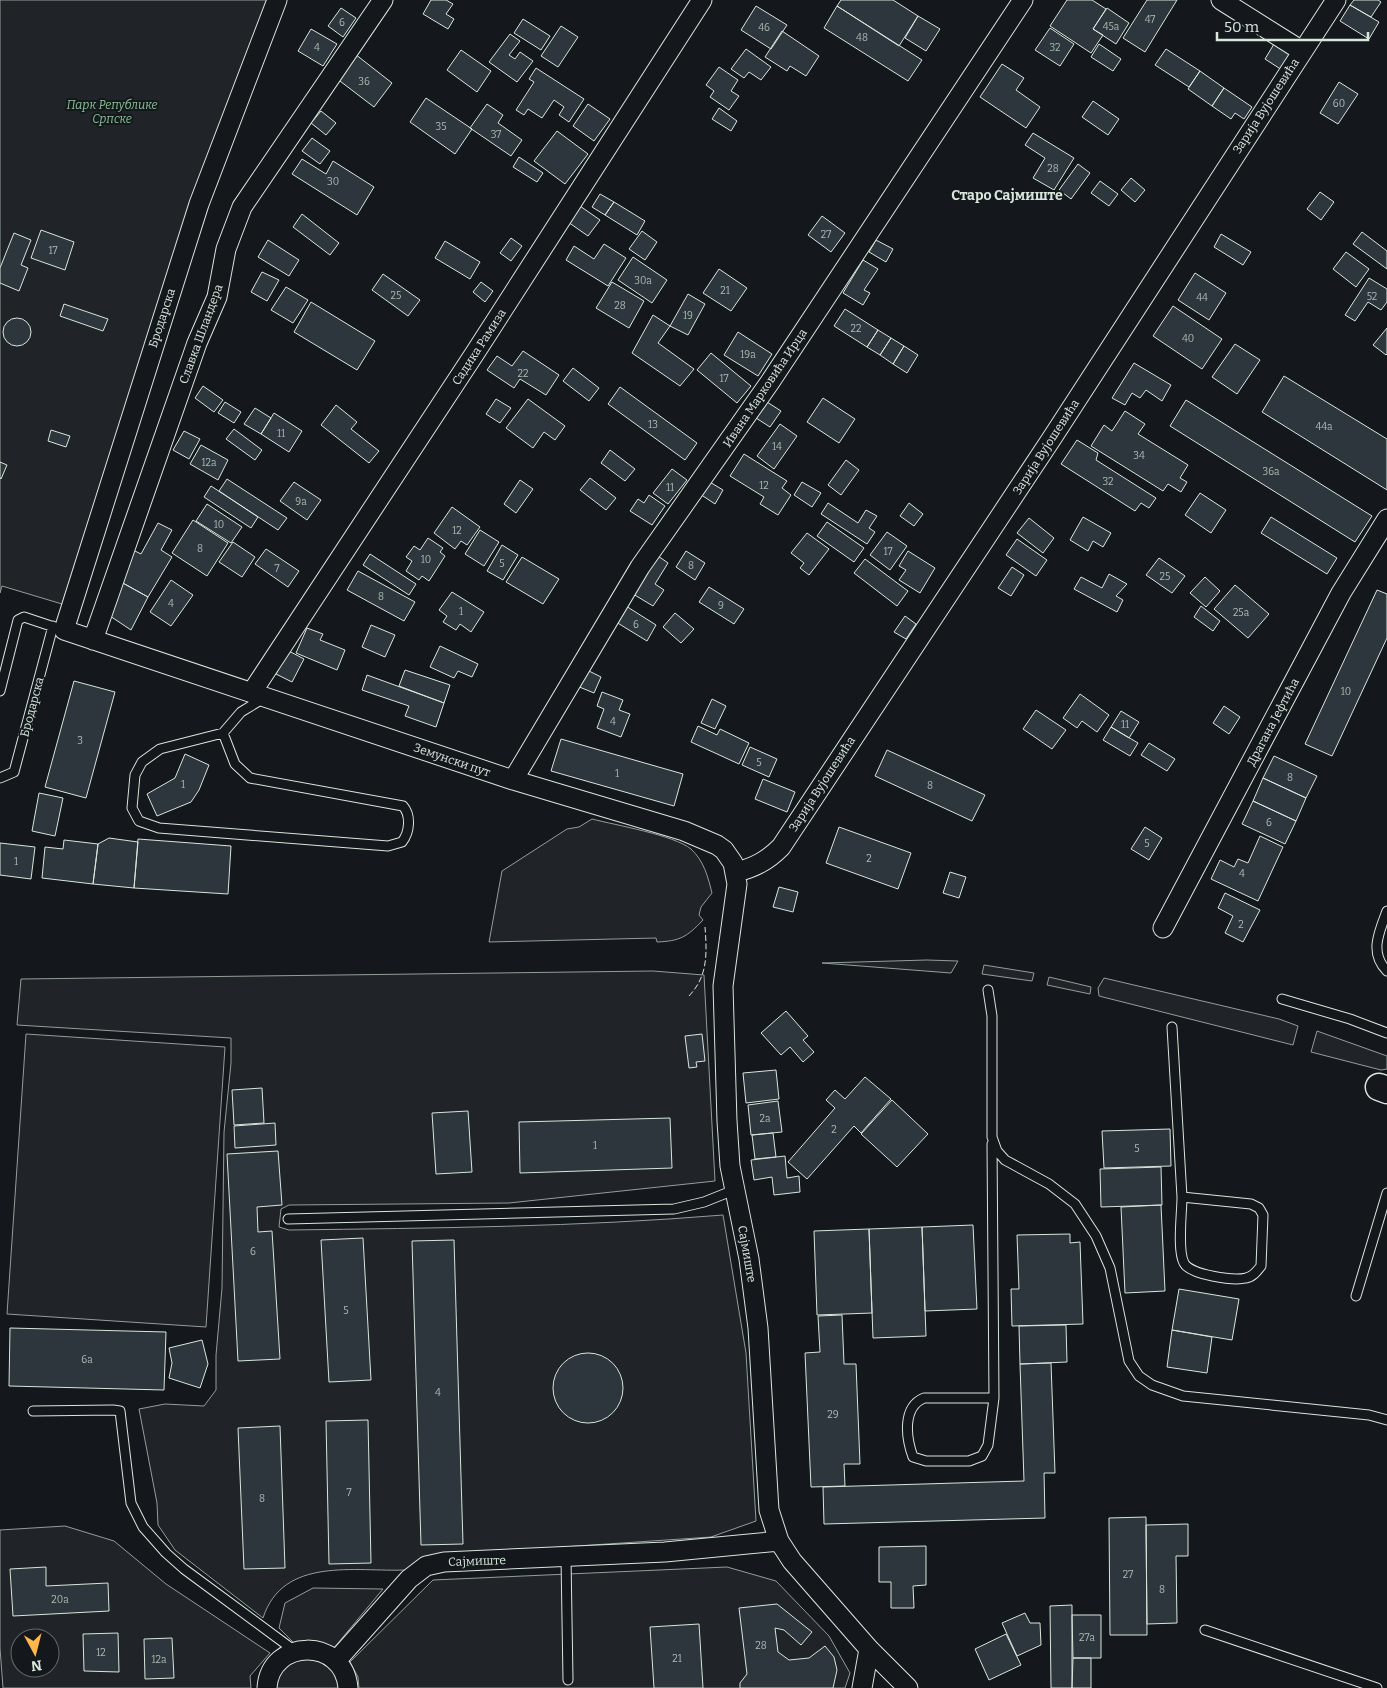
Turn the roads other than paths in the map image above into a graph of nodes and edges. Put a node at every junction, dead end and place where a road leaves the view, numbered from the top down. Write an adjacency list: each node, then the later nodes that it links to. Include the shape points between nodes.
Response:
1 (277, 0): 9 (street, Бродарска, via 198,204)
2 (383, 0): 10 (street, Славка Шландера, via 242,207 226,249 217,297 197,343)
3 (702, 0): 12 (street, Садика Рамиза)
4 (1024, 0): 15 (street, Ивана Марковића Ирца, via 770,382 640,567)
5 (1221, 0): 7 (street)
6 (1336, 0): 7 (street, Зарија Вујошевића)
7 (1302, 51): 16 (street, Зарија Вујошевића, via 1052,438 781,847 756,867)
8 (1387, 519): 18 (street, Драгана Јефтића, via 1341,593)
9 (59, 628): 10 (street, Земунски пут); 11 (lane, via 24,617 18,620); 14 (lane, Бродарска, via 14,772)
10 (93, 640): 12 (street, Земунски пут)
11 (0, 691)
12 (259, 695): 13 (lane); 15 (street, Земунски пут)
13 (223, 733): 13 (lane, via 160,749 142,762 135,775 132,796 133,811 139,820 159,828 388,846 405,839 408,819 403,806 250,778 235,764)
14 (0, 778)
15 (513, 780): 16 (street, Земунски пут, via 684,831 718,845 729,856)
16 (736, 872): 25 (street, Сајмиште, via 737,889 725,966 723,1013 727,1121)
17 (1387, 911): 19 (lane, via 1377,940 1377,955)
18 (1163, 928)
19 (1387, 971)
20 (988, 990): 24 (lane, via 992,1016)
21 (1282, 999): 23 (lane)
22 (1172, 1027): 27 (lane)
23 (1387, 1033)
24 (992, 1136): 30 (lane); 32 (lane, via 997,1151 1005,1160 1049,1184 1075,1204 1096,1236 1110,1268 1129,1361 1139,1376 1152,1385 1183,1396 1369,1415)
25 (734, 1190): 28 (lane, via 704,1202 674,1208); 33 (street, Сајмиште, via 749,1259 758,1328 768,1501)
26 (1387, 1193): 29 (lane)
27 (1182, 1197): 27 (lane, via 1251,1204 1259,1208 1263,1215 1263,1233 1261,1266 1257,1272 1245,1279 1198,1274 1187,1268 1182,1257)
28 (288, 1218)
29 (1356, 1296)
30 (994, 1398): 30 (lane, via 924,1398 915,1402 910,1409 908,1443 913,1457 926,1461 969,1462 982,1456 988,1445)
31 (33, 1411): 37 (lane, via 120,1412 131,1502 143,1526 184,1569)
32 (1387, 1420)
33 (779, 1541): 34 (street, Сајмиште); 36 (street, Сајмиште, via 808,1580)
34 (566, 1558): 38 (street, Сајмиште, via 444,1562 426,1566 409,1578); 39 (lane)
35 (1205, 1630): 44 (lane)
36 (869, 1649): 42 (street); 43 (street, Сајмиште)
37 (295, 1651): 38 (street, via 321,1652); 40 (street, via 277,1663)
38 (336, 1661): 41 (street, via 343,1670)
39 (568, 1680)
40 (267, 1688)
41 (348, 1688)
42 (862, 1688)
43 (908, 1688)
44 (1377, 1688)

